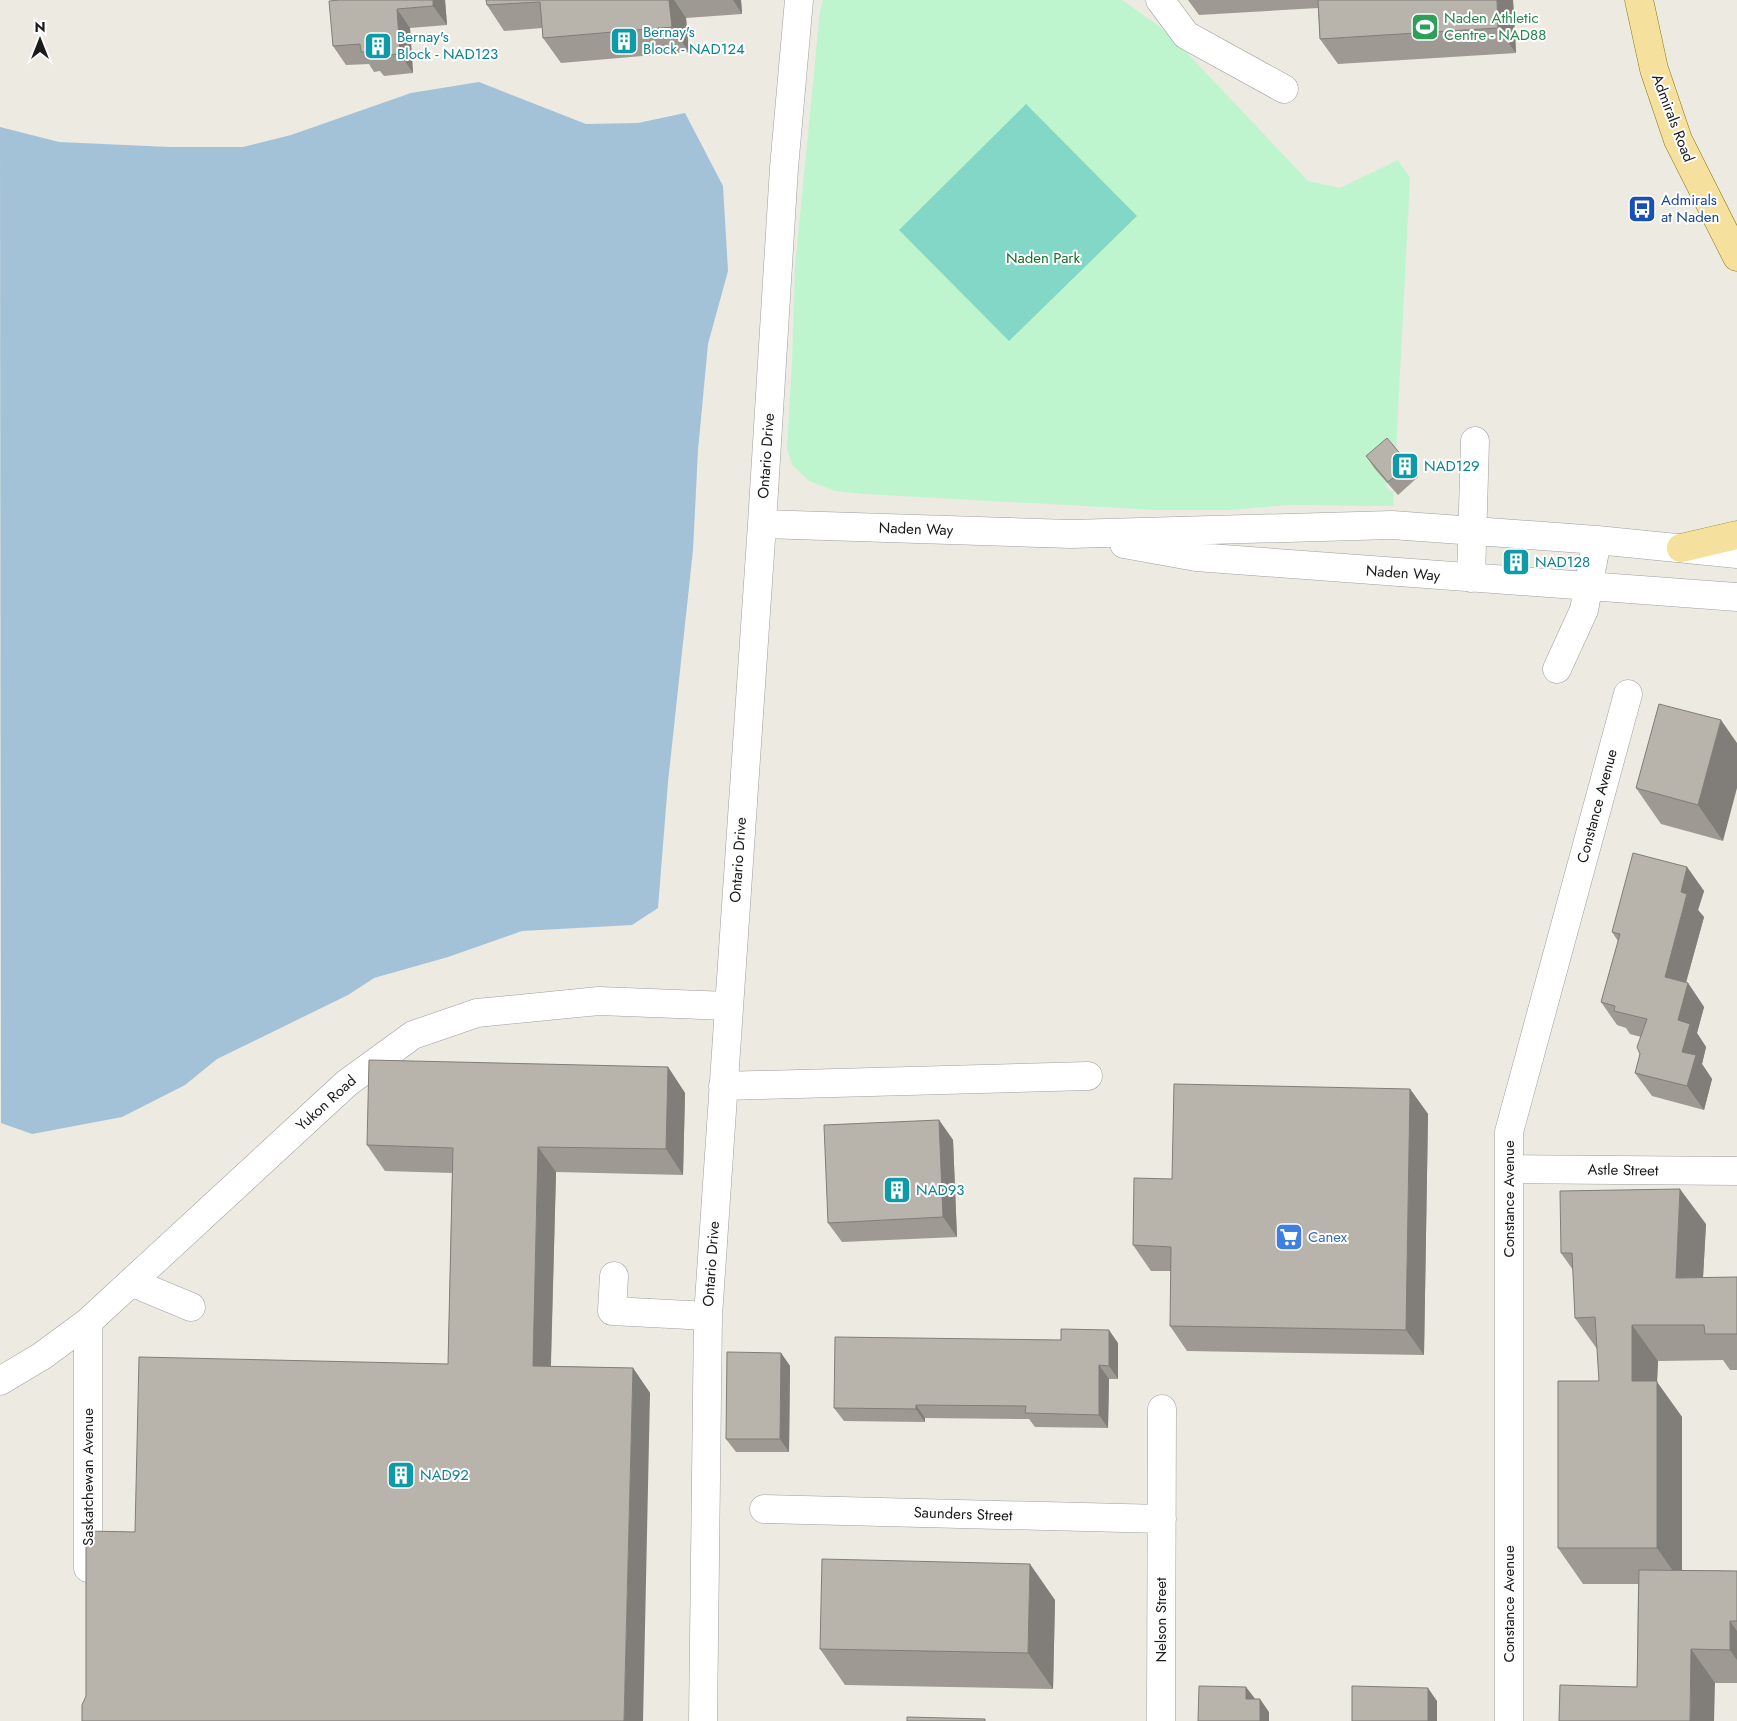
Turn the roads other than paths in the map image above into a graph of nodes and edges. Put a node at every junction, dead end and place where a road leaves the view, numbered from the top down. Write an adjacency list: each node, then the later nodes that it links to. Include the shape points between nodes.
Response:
1 (800, 0): 7 (street, Ontario Drive, via 784,168)
2 (1160, 0): 4 (street, via 1186,35)
3 (1639, 0): 5 (main road, Admirals Road, via 1654,69 1678,140)
4 (1284, 89)
5 (1737, 257)
6 (1475, 441): 8 (street)
7 (762, 524): 9 (street, Naden Way); 19 (street, Ontario Drive)
8 (1472, 531): 9 (street, Naden Way, via 1392,525); 11 (street, Naden Way); 14 (street)
9 (1071, 534): 14 (street, Naden Way, via 1196,557)
10 (1737, 535): 12 (main road)
11 (1597, 540): 12 (street, Naden Way); 15 (street)
12 (1681, 548): 13 (street, Naden Way)
13 (1737, 554)
14 (1471, 578): 15 (street, Naden Way)
15 (1588, 586): 16 (street, Naden Way); 17 (street, via 1584,610)
16 (1737, 597)
17 (1557, 668)
18 (1628, 694): 22 (street, Constance Avenue, via 1509,1132)
19 (728, 1006): 21 (street, Ontario Drive); 25 (street, Yukon Road, via 599,1001 477,1013 413,1035 346,1083)
20 (1088, 1076): 21 (street)
21 (723, 1086): 27 (street, Ontario Drive)
22 (1509, 1169): 23 (street, Astle Street); 36 (street, Constance Avenue)
23 (1737, 1171)
24 (614, 1276): 27 (street, via 612,1311)
25 (131, 1282): 26 (street); 28 (street, Yukon Road)
26 (191, 1307)
27 (708, 1316): 34 (street, Ontario Drive)
28 (88, 1322): 29 (street, Yukon Road, via 42,1356); 33 (street, Saskatchewan Avenue)
29 (0, 1381)
30 (1162, 1409): 32 (street, Nelson Street)
31 (764, 1509): 32 (street, Saunders Street)
32 (1162, 1519): 35 (street, Nelson Street)
33 (88, 1591)
34 (703, 1721)
35 (1161, 1721)
36 (1509, 1721)

